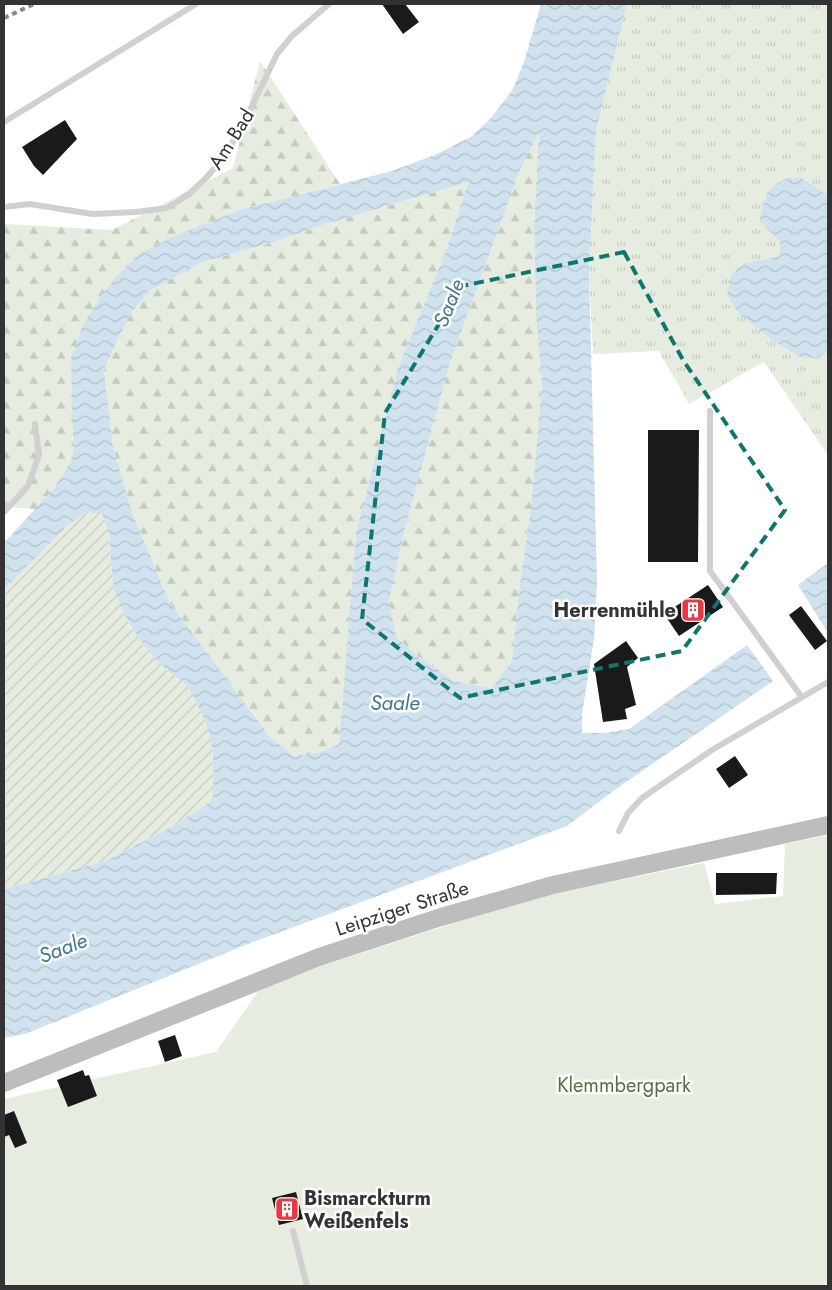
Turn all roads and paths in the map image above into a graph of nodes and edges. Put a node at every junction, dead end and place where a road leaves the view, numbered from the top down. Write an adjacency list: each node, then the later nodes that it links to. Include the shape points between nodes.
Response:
1 (196, 4): 3 (lane)
2 (330, 4): 4 (lane, Am Bad, via 292,36 277,54 226,155 188,195 167,208 136,212 92,214 30,204)
3 (4, 122)
4 (4, 206)
5 (710, 411): 9 (lane, via 710,571)
6 (35, 424): 7 (lane, via 39,455 28,486)
7 (4, 512)
8 (828, 682): 9 (lane)
9 (802, 696): 11 (lane, via 712,750 642,798 628,813)
10 (828, 825): 12 (street, Leipziger Straße, via 562,882 441,917 319,957)
11 (619, 830)
12 (4, 1083)
13 (293, 1231): 14 (lane)
14 (307, 1286)

